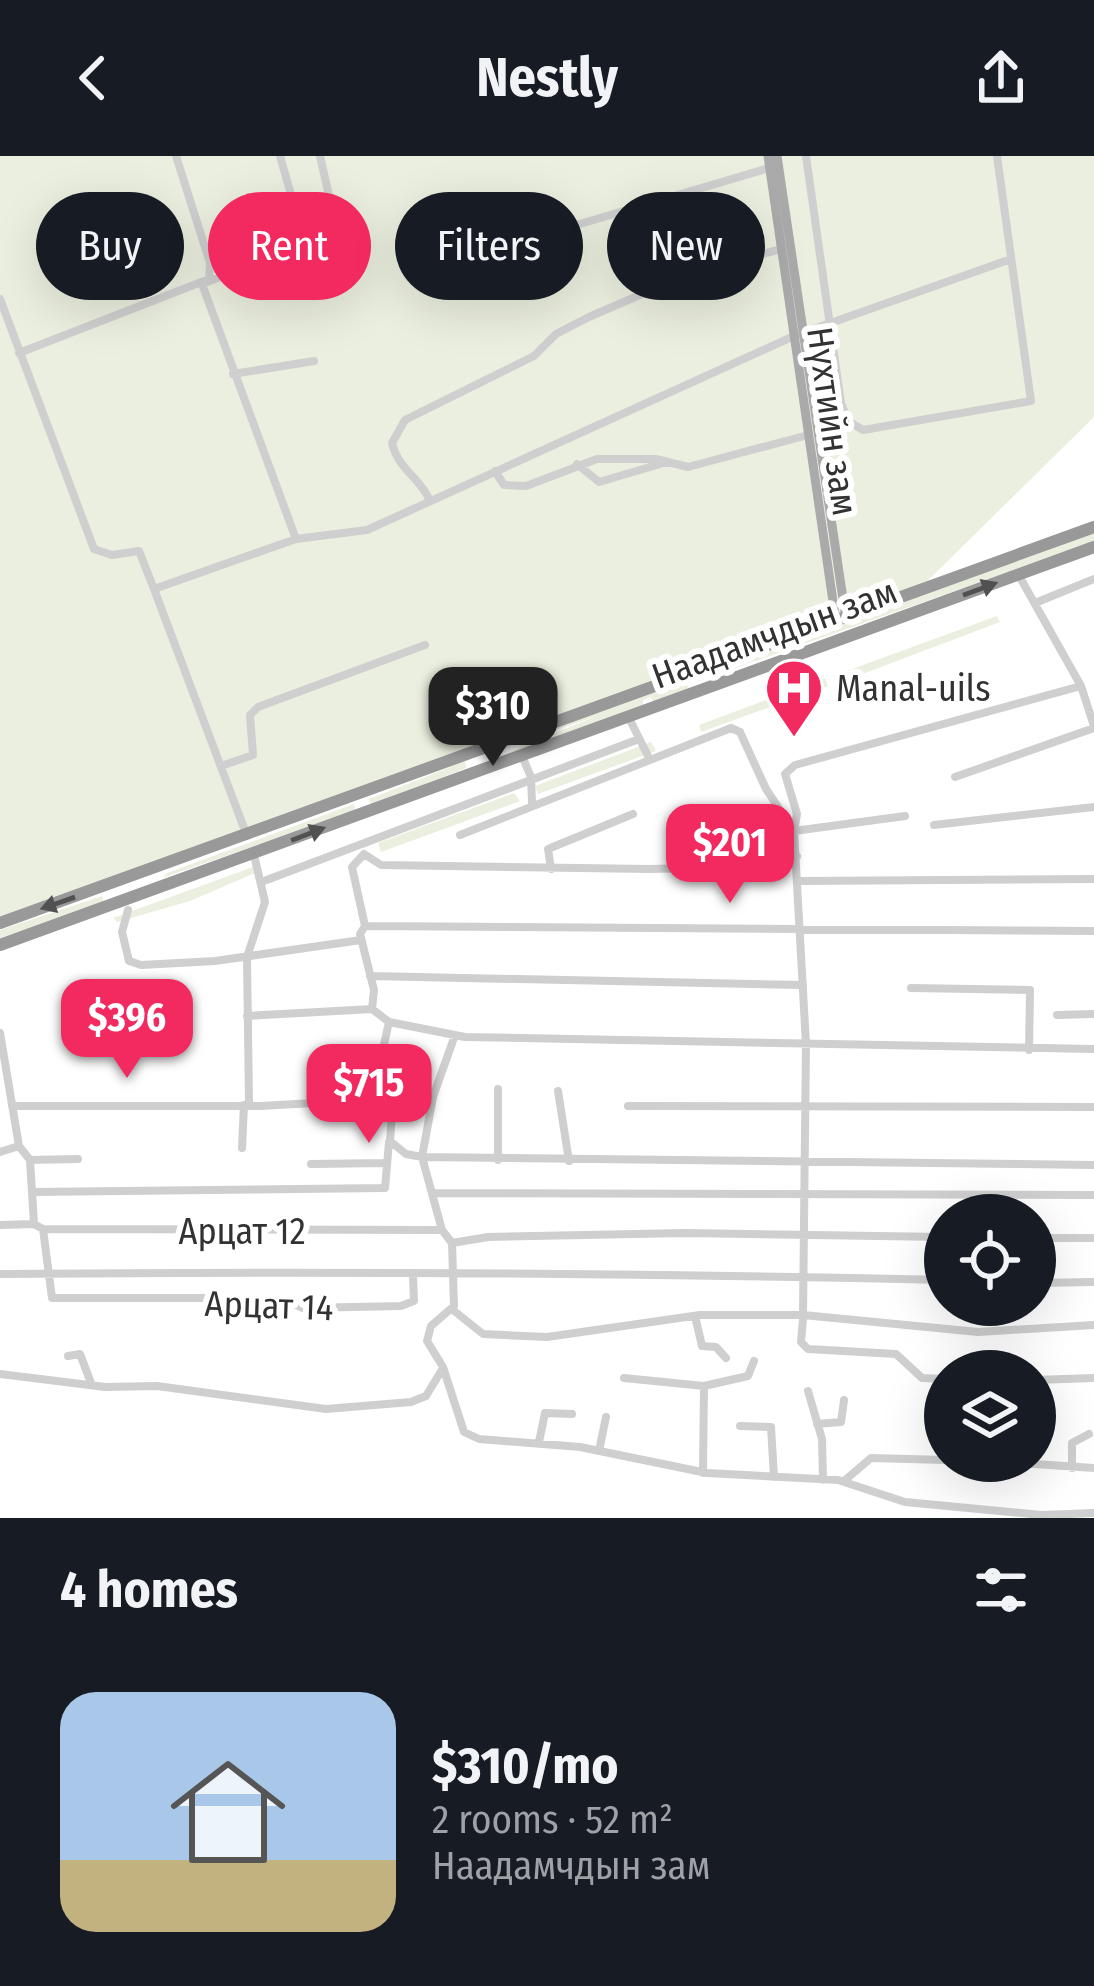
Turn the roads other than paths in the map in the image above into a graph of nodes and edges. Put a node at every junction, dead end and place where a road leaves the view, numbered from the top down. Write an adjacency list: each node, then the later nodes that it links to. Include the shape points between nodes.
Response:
1 (176, 156): 14 (street, via 212,269)
2 (280, 156): 8 (street)
3 (320, 156): 9 (street)
4 (777, 156): 17 (main road, Нүхтийн зам)
5 (806, 156): 16 (street)
6 (997, 156): 12 (street)
7 (768, 162): 10 (street); 11 (main road, Нүхтийн зам)
8 (292, 192)
9 (328, 192)
10 (583, 222)
11 (782, 249): 17 (main road, Нүхтийн зам); 25 (street, via 630,297 405,420 395,454)
12 (1011, 259): 16 (street); 16 (street, via 1029,403 863,430 848,422 841,403)
13 (208, 282): 14 (street)
14 (202, 284): 18 (street); 20 (street)
15 (0, 299): 18 (street)
16 (830, 326): 17 (street)
17 (798, 335): 21 (main road, Нүхтийн зам); 24 (street); 33 (main road, Нүхтийн зам)
18 (19, 353): 31 (street, via 94,549 139,551)
19 (314, 361): 20 (street)
20 (233, 374): 27 (street)
21 (808, 435): 22 (street, via 688,467); 33 (main road, Нүхтийн зам)
22 (669, 461): 23 (street); 23 (street, via 598,482)
23 (578, 464): 24 (street, via 518,488)
24 (495, 471): 25 (street)
25 (430, 501): 27 (street, via 367,530)
26 (1094, 527): 33 (highway, Наадамчдын зам)
27 (296, 539): 31 (street)
28 (1094, 547): 29 (highway, Наадамчдын зам)
29 (1018, 574): 32 (street); 36 (highway, Наадамчдын зам, one-way to 29)
30 (1094, 580): 32 (street)
31 (154, 589): 48 (street)
32 (1035, 603): 38 (street)
33 (841, 621): 34 (highway, Наадамчдын зам)
34 (781, 643): 36 (highway); 37 (highway, Наадамчдын зам)
35 (425, 645): 48 (street, via 258,707 250,715 253,755)
36 (788, 659): 39 (highway, Наадамчдын зам)
37 (692, 675): 39 (highway); 40 (highway, Наадамчдын зам)
38 (1081, 686): 43 (street); 52 (street, via 795,765 785,774)
39 (700, 692): 41 (highway, Наадамчдын зам)
40 (640, 693): 41 (highway); 46 (highway, Наадамчдын зам)
41 (647, 711): 42 (highway, Наадамчдын зам)
42 (629, 718): 44 (street); 45 (highway, Наадамчдын зам)
43 (1094, 727): 51 (street)
44 (639, 740): 47 (street); 50 (street)
45 (521, 756): 49 (highway, Наадамчдын зам); 50 (street)
46 (470, 757): 49 (highway); 61 (highway, Наадамчдын зам)
47 (648, 757): 53 (street, via 736,729); 54 (street)
48 (221, 766): 61 (street)
49 (476, 772): 63 (highway, Наадамчдын зам, one-way to 49)
50 (531, 777): 54 (street); 62 (street)
51 (955, 777)
52 (787, 787): 53 (street); 59 (street)
53 (766, 789): 59 (street)
54 (532, 802): 60 (street)
55 (1094, 807): 58 (street)
56 (633, 814): 66 (street, via 548,849)
57 (905, 816): 59 (street)
58 (934, 825)
59 (794, 831): 64 (street)
60 (460, 835)
61 (248, 837): 65 (highway, Наадамчдын зам)
62 (364, 849): 66 (street, via 381,865); 68 (street); 75 (street, via 352,880)
63 (254, 855): 68 (street); 71 (highway, Наадамчдын зам)
64 (797, 856): 66 (street, via 736,867); 69 (street)
65 (157, 868): 70 (highway, Наадамчдын зам); 71 (highway)
66 (551, 869)
67 (1094, 879): 69 (street)
68 (264, 881): 80 (street)
69 (798, 881): 76 (street)
70 (102, 887): 72 (highway); 74 (highway, Наадамчдын зам, one-way to 74)
71 (165, 887): 72 (highway, Наадамчдын зам)
72 (110, 907): 79 (highway, Наадамчдын зам)
73 (128, 910): 80 (street, via 122,936 131,962)
74 (0, 923)
75 (365, 926): 76 (street); 78 (street)
76 (803, 929): 77 (street); 82 (street)
77 (1094, 931)
78 (362, 940): 80 (street); 81 (street)
79 (0, 945)
80 (247, 957): 87 (street)
81 (370, 976): 82 (street); 84 (street)
82 (803, 985): 91 (street)
83 (911, 988): 93 (street, via 1030,990)
84 (372, 1009): 87 (street); 88 (street)
85 (1094, 1014): 86 (street)
86 (1057, 1015)
87 (247, 1016): 97 (street)
88 (389, 1022): 90 (street); 96 (street)
89 (0, 1033): 99 (street)
90 (454, 1035): 91 (street); 106 (street)
91 (806, 1044): 93 (street); 98 (street)
92 (1094, 1049): 93 (street)
93 (1029, 1050)
94 (498, 1089): 109 (street)
95 (558, 1091): 110 (street)
96 (386, 1099): 97 (street); 102 (street)
97 (247, 1104): 99 (street); 104 (street)
98 (805, 1104): 100 (street); 101 (street); 112 (street)
99 (12, 1106): 103 (street)
100 (628, 1106)
101 (1094, 1107)
102 (390, 1141): 106 (street); 111 (street)
103 (19, 1146): 105 (street); 108 (street)
104 (242, 1148)
105 (0, 1152)
106 (422, 1157): 109 (street); 116 (street)
107 (78, 1159): 108 (street)
108 (30, 1160): 115 (street)
109 (498, 1160): 110 (street)
110 (568, 1161): 112 (street)
111 (387, 1163): 113 (street); 115 (street, via 385,1188)
112 (805, 1163): 114 (street); 117 (street)
113 (311, 1164)
114 (1094, 1166)
115 (34, 1192): 120 (street)
116 (432, 1193): 117 (street); 121 (street)
117 (806, 1193): 118 (street); 122 (street)
118 (1094, 1196)
119 (0, 1225): 120 (street, Арцат 12)
120 (38, 1227): 121 (street, Арцат 12); 127 (street)
121 (442, 1230): 126 (street)
122 (804, 1236): 123 (street); 126 (street); 129 (street)
123 (924, 1237)
124 (1056, 1238): 125 (street)
125 (1094, 1238)
126 (452, 1243): 130 (street)
127 (46, 1273): 128 (street); 131 (street); 131 (street, Арцат 14, via 48,1294 58,1299 280,1298 323,1309 411,1306)
128 (0, 1274)
129 (802, 1275): 130 (street); 132 (street); 137 (street)
130 (450, 1276): 131 (street); 135 (street)
131 (413, 1277)
132 (924, 1279)
133 (1056, 1282): 134 (street)
134 (1094, 1282)
135 (453, 1310): 136 (street, via 483,1334 547,1337); 142 (street, via 427,1333)
136 (695, 1316): 137 (street); 140 (street, via 702,1346)
137 (803, 1317): 138 (street, via 978,1332); 145 (street, via 808,1349 896,1354)
138 (1094, 1325)
139 (68, 1356): 148 (street, via 80,1354)
140 (726, 1358)
141 (754, 1361): 149 (street, via 748,1376)
142 (443, 1367): 148 (street, via 426,1396 394,1406 326,1409); 157 (street, via 464,1432)
143 (0, 1374): 148 (street)
144 (624, 1378): 149 (street)
145 (924, 1378)
146 (1094, 1378): 147 (street)
147 (1056, 1379)
148 (92, 1384)
149 (704, 1386): 163 (street)
150 (808, 1391): 154 (street)
151 (844, 1400): 154 (street, via 841,1422)
152 (572, 1414): 157 (street, via 545,1413)
153 (606, 1417): 158 (street)
154 (818, 1424): 165 (street)
155 (740, 1426): 164 (street, via 771,1427)
156 (1089, 1434): 161 (street, via 1072,1443)
157 (539, 1442): 158 (street)
158 (599, 1451): 163 (street)
159 (924, 1459): 166 (street, via 871,1458)
160 (1056, 1467): 161 (street)
161 (1072, 1468): 162 (street)
162 (1094, 1468)
163 (703, 1473): 164 (street)
164 (774, 1477): 165 (street)
165 (823, 1480): 166 (street)
166 (844, 1481): 167 (street, via 905,1502)
167 (1094, 1513)

